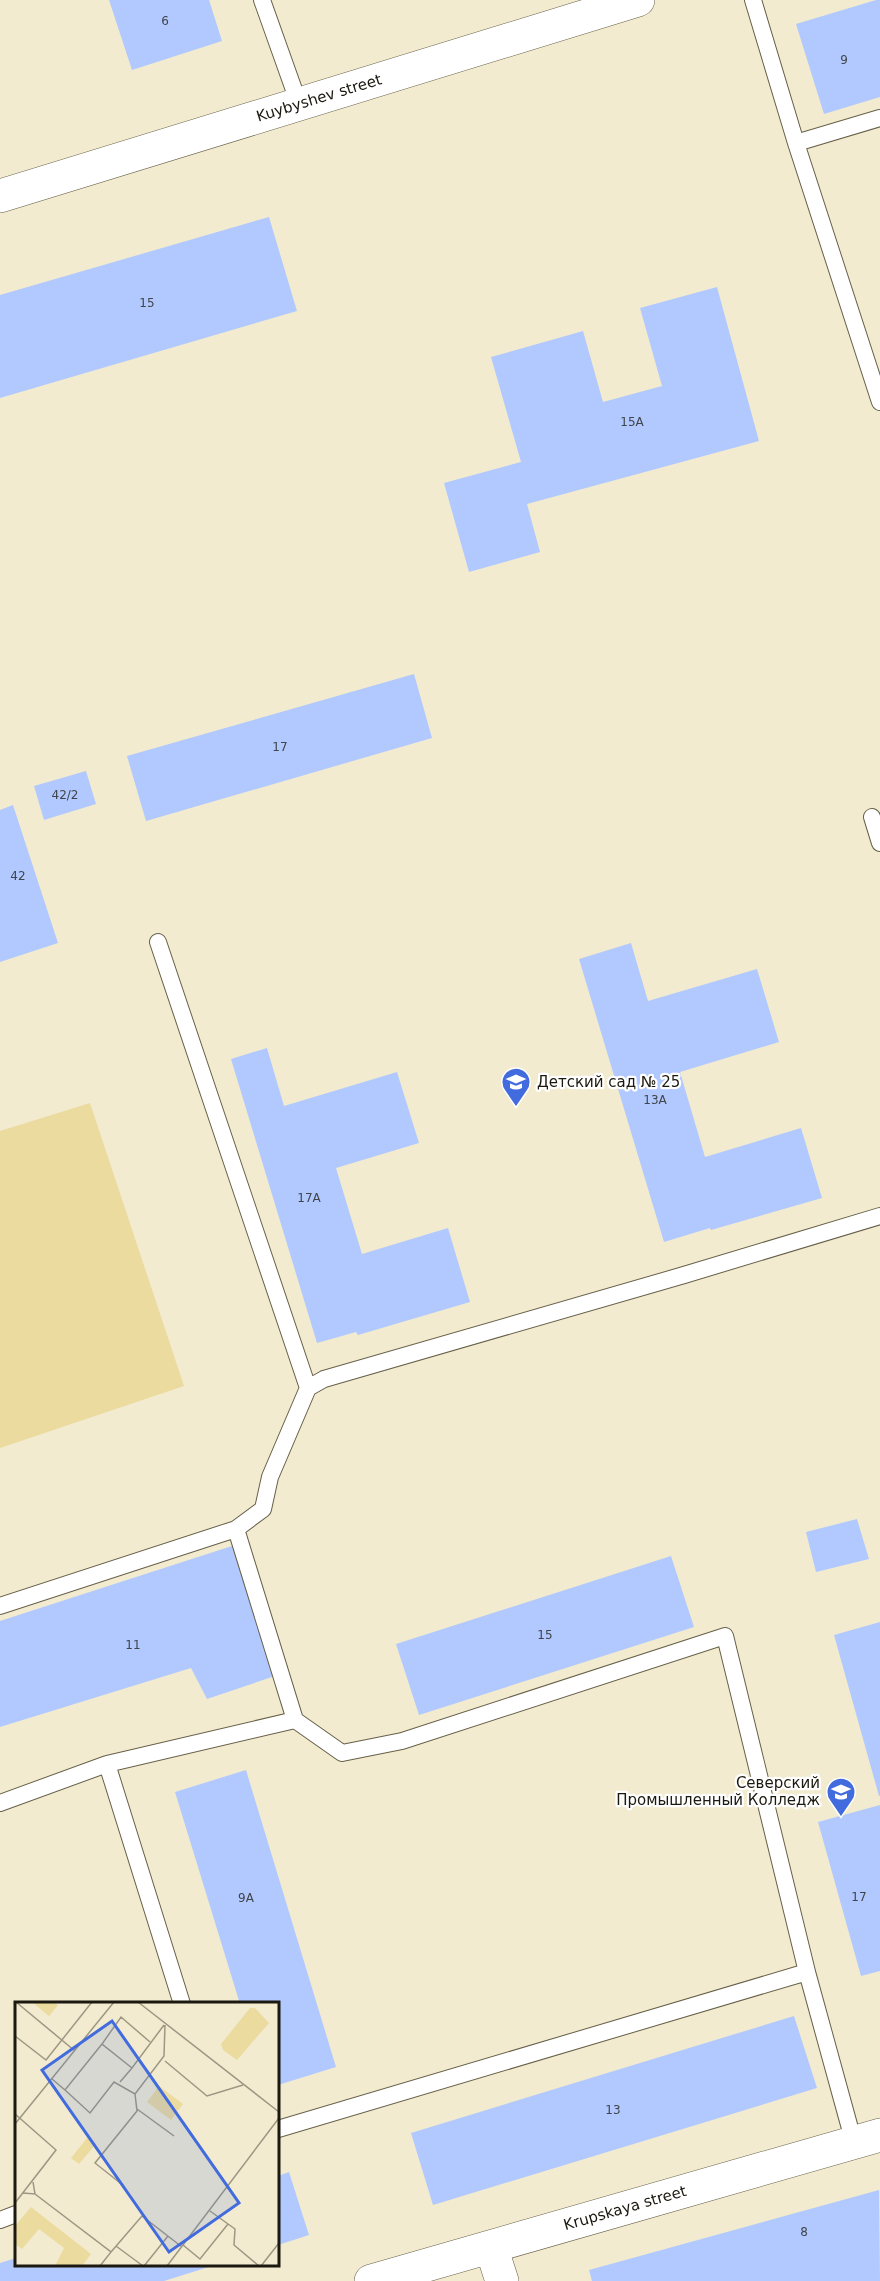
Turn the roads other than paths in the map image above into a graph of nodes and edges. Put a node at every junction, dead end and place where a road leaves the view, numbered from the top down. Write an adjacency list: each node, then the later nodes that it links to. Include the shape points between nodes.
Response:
1 (262, 0): 4 (lane)
2 (638, 0): 4 (street, Kuybyshev street)
3 (753, 0): 6 (lane)
4 (298, 104): 7 (street, Kuybyshev street)
5 (880, 118): 6 (lane)
6 (796, 143): 8 (lane)
7 (0, 196)
8 (880, 402)
9 (872, 817): 10 (lane)
10 (880, 843)
11 (158, 942): 13 (lane)
12 (880, 1216): 13 (lane, via 324,1379)
13 (309, 1388): 14 (lane, via 270,1477 263,1509)
14 (236, 1529): 15 (lane); 16 (lane)
15 (0, 1606)
16 (295, 1720): 17 (lane); 19 (lane, via 342,1753 402,1741 724,1636)
17 (107, 1764): 18 (lane); 20 (lane)
18 (0, 1803)
19 (807, 1972): 21 (lane); 22 (lane)
20 (181, 2002)
21 (279, 2129)
22 (867, 2139): 25 (street, Krupskaya street)
23 (15, 2214): 24 (lane)
24 (0, 2220)
25 (491, 2247): 26 (street, Krupskaya street); 27 (street)
26 (371, 2281)
27 (502, 2281)

